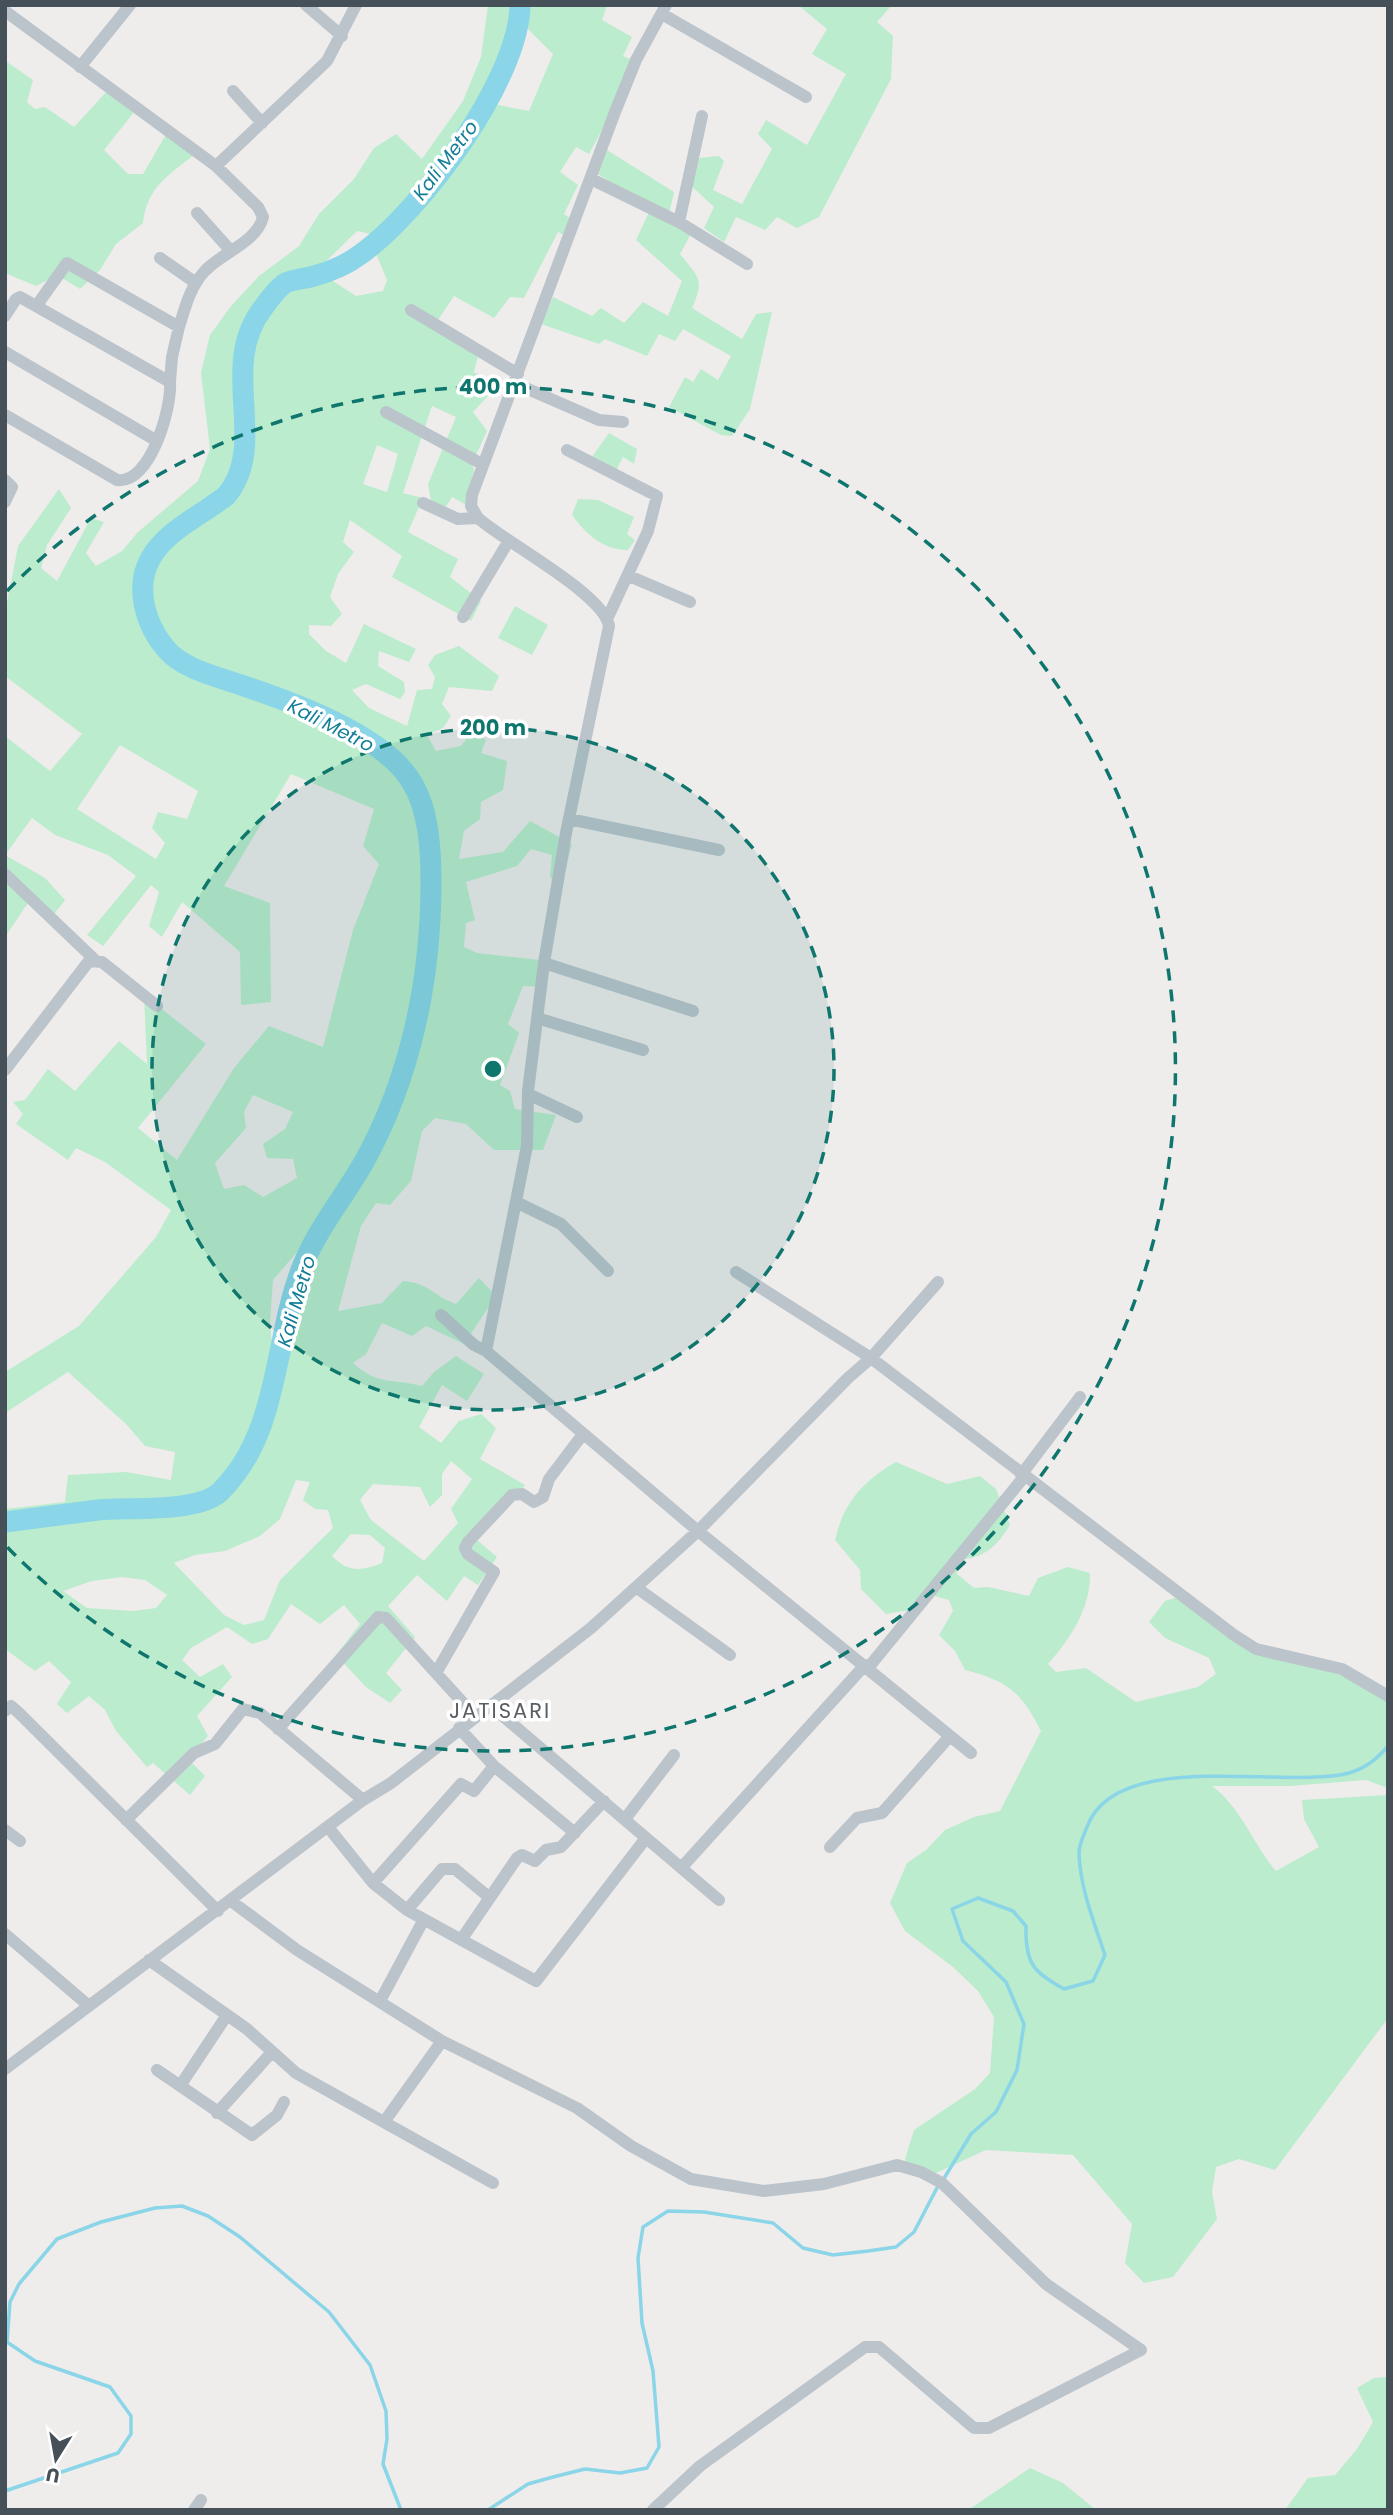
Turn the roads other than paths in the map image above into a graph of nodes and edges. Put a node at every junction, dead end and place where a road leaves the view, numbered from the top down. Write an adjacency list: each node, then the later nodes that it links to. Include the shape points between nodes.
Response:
1 (130, 5): 7 (street)
2 (306, 5): 6 (street)
3 (356, 5): 6 (street)
4 (664, 9): 9 (street); 13 (street, via 636,60)
5 (5, 11): 7 (street)
6 (342, 36): 11 (street, via 327,61)
7 (80, 67): 12 (street)
8 (233, 91): 11 (street)
9 (806, 97)
10 (702, 116): 15 (street)
11 (262, 123): 12 (street)
12 (216, 166): 16 (street, via 263,218 254,234)
13 (591, 179): 15 (street); 25 (street)
14 (197, 213): 16 (street)
15 (679, 222): 18 (street)
16 (230, 250): 19 (street)
17 (160, 258): 19 (street)
18 (747, 264)
19 (196, 282): 23 (street)
20 (37, 305): 22 (street, via 18,298); 23 (street, via 67,263); 26 (street)
21 (411, 310): 25 (street)
22 (5, 316)
23 (179, 327): 26 (street)
24 (5, 352): 30 (street)
25 (516, 379): 29 (street, via 599,421); 32 (street)
26 (170, 382): 30 (street, via 166,423)
27 (386, 412): 32 (street)
28 (5, 415): 30 (street, via 117,480 129,480)
29 (623, 422)
30 (157, 441)
31 (567, 450): 38 (street, via 657,496)
32 (482, 464): 36 (street, via 471,506)
33 (5, 480): 34 (street, via 12,487)
34 (5, 502)
35 (423, 503): 36 (street, via 458,519)
36 (478, 519): 37 (street)
37 (508, 542): 40 (street); 41 (street, via 591,597)
38 (629, 576): 39 (street); 41 (street)
39 (690, 602)
40 (463, 617)
41 (608, 617): 42 (street, via 609,633)
42 (569, 819): 43 (street); 46 (street)
43 (719, 850)
44 (5, 874): 45 (street)
45 (94, 960): 47 (street, via 103,962); 51 (street)
46 (544, 963): 48 (street); 49 (street)
47 (157, 1006)
48 (693, 1011)
49 (540, 1019): 50 (street); 52 (street)
50 (643, 1050)
51 (5, 1070)
52 (528, 1094): 53 (street); 54 (street, via 527,1146)
53 (577, 1117)
54 (516, 1202): 55 (street, via 561,1224); 59 (street)
55 (608, 1271)
56 (736, 1272): 60 (street)
57 (938, 1282): 60 (street)
58 (441, 1315): 59 (street)
59 (486, 1351): 62 (street)
60 (871, 1358): 63 (street); 64 (street)
61 (1080, 1397): 63 (street)
62 (586, 1437): 64 (street); 68 (street, via 549,1479 542,1497 534,1502 522,1494 512,1495 465,1548 494,1572)
63 (1022, 1476): 67 (street); 69 (street, via 1197,1610 1256,1649 1331,1664)
64 (698, 1531): 65 (street); 67 (street)
65 (637, 1588): 66 (street); 70 (street)
66 (730, 1656)
67 (867, 1667): 75 (street); 89 (street)
68 (440, 1677): 72 (street); 74 (street, via 386,1618 378,1616)
69 (1388, 1696)
70 (490, 1705): 72 (street); 80 (street)
71 (7, 1706): 82 (street)
72 (475, 1716): 73 (street)
73 (459, 1728): 78 (street); 79 (street)
74 (278, 1729): 79 (street); 82 (street, via 260,1713 243,1709 215,1744 194,1753)
75 (949, 1737): 76 (street); 88 (street, via 882,1813 857,1818)
76 (971, 1753)
77 (674, 1755): 81 (street)
78 (494, 1766): 85 (street); 90 (street, via 474,1791 461,1784)
79 (363, 1800): 83 (street)
80 (604, 1801): 81 (street); 85 (street)
81 (625, 1819): 86 (street)
82 (126, 1820): 95 (street)
83 (328, 1827): 90 (street); 93 (street)
84 (5, 1830): 87 (street)
85 (576, 1833): 91 (street, via 537,1860 520,1856)
86 (646, 1838): 89 (street); 98 (street, via 538,1980)
87 (20, 1841)
88 (830, 1847)
89 (682, 1867): 92 (street)
90 (373, 1883): 94 (street)
91 (489, 1898): 94 (street, via 448,1867); 98 (street)
92 (719, 1900)
93 (231, 1901): 95 (street); 100 (street, via 297,1950)
94 (407, 1910): 96 (street)
95 (218, 1911): 99 (street)
96 (423, 1920): 98 (street); 100 (street)
97 (5, 1934): 101 (street)
98 (461, 1940)
99 (149, 1960): 101 (street); 102 (street)
100 (380, 2001): 103 (street)
101 (89, 2006): 105 (street)
102 (227, 2015): 104 (street); 107 (street)
103 (442, 2041): 110 (street); 112 (street, via 577,2108 631,2146 691,2179 764,2191 824,2184 897,2165 921,2172 942,2183 1046,2284 1141,2350 980,2430 879,2347 865,2347 700,2466)
104 (272, 2052): 109 (street); 110 (street, via 296,2073)
105 (5, 2069)
106 (157, 2070): 107 (street)
107 (180, 2086): 109 (street)
108 (284, 2102): 109 (street, via 252,2135)
109 (217, 2113)
110 (384, 2122): 111 (street)
111 (493, 2183)
112 (653, 2510)

